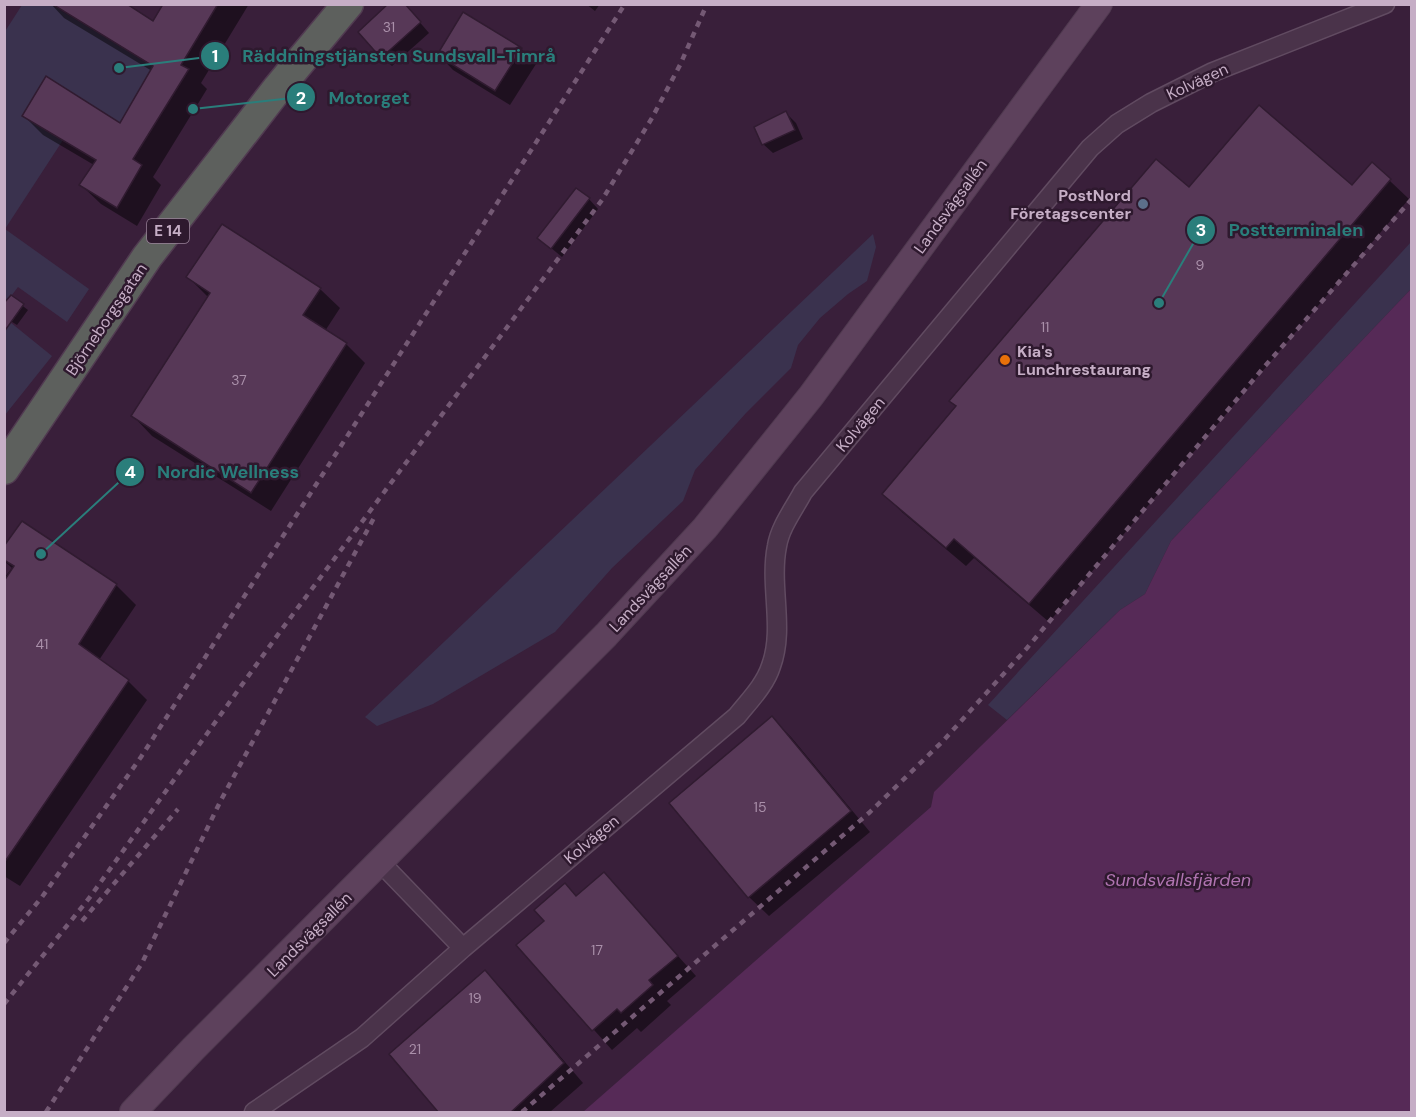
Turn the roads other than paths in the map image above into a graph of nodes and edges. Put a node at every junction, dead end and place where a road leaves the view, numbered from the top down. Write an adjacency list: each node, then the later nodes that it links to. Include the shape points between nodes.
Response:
1 (348, 4): 4 (highway, Björneborgsgatan / E 14, via 147,257)
2 (1099, 4): 5 (main road, Landsvägsallén, via 818,387 705,528 606,635)
3 (1385, 4): 6 (street, Kolvägen, via 1213,72 1117,124 1090,148 803,492 777,543 777,638 771,666 759,689 737,716)
4 (4, 469)
5 (380, 862): 6 (street); 7 (main road, Landsvägsallén)
6 (463, 948): 8 (street, Kolvägen, via 362,1038)
7 (133, 1113)
8 (254, 1113)

